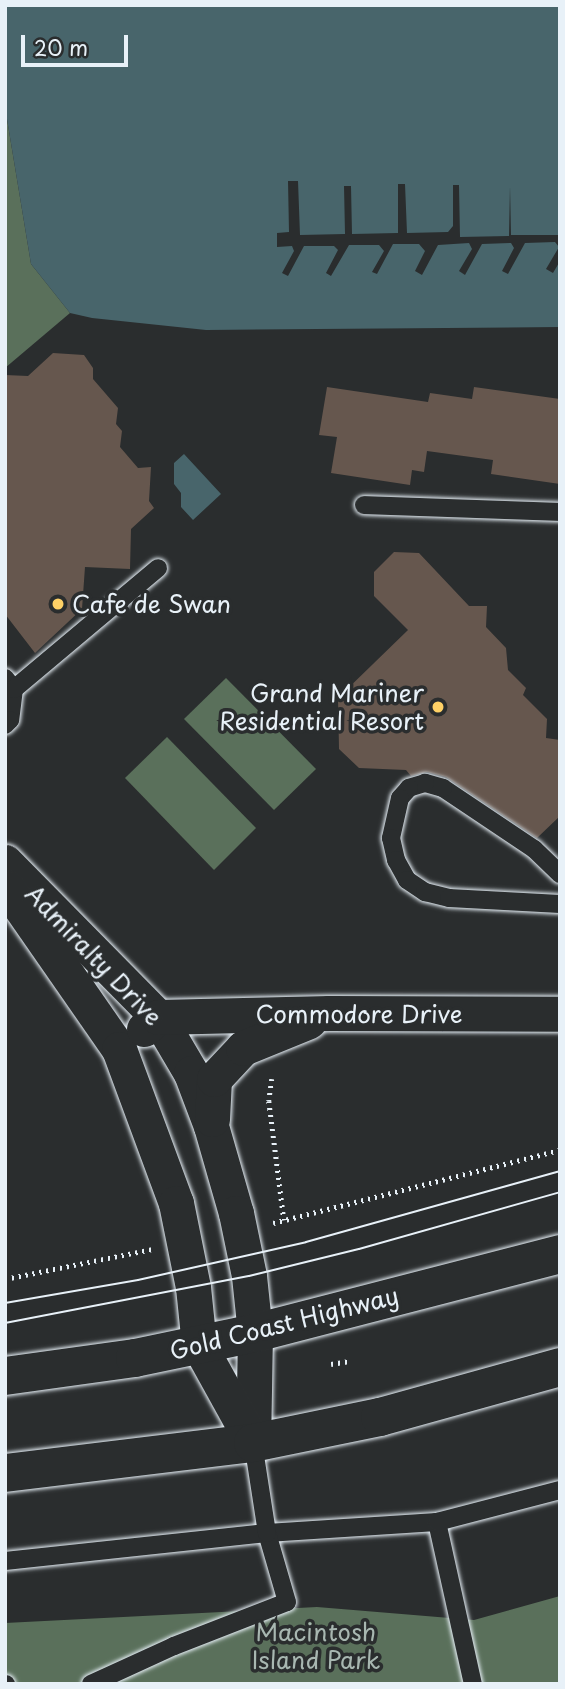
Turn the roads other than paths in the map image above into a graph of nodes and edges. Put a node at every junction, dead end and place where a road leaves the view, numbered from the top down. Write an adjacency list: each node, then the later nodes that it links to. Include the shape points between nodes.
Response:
1 (364, 505): 2 (lane)
2 (560, 512)
3 (158, 568): 4 (lane)
4 (10, 684): 5 (lane, via 10,720)
5 (5, 725)
6 (5, 862): 12 (street, Admiralty Drive)
7 (560, 874): 9 (lane, via 534,849 443,788 425,783 408,788 400,798 391,838 396,860 407,880 425,892 449,898)
8 (5, 885): 13 (street, Admiralty Drive)
9 (560, 904)
10 (329, 1013): 11 (street, Commodore Drive); 12 (street, Commodore Drive); 14 (street, via 243,1048 214,1079)
11 (560, 1014)
12 (158, 1017): 13 (street); 14 (street, Admiralty Drive, via 191,1073)
13 (119, 1049): 17 (street, Admiralty Drive, via 176,1203 193,1287)
14 (211, 1126): 16 (street, Admiralty Drive, via 241,1231)
15 (560, 1254): 16 (highway, Gold Coast Highway)
16 (255, 1333): 17 (highway, Gold Coast Highway); 20 (street, Admiralty Drive)
17 (198, 1345): 19 (highway, Gold Coast Highway); 20 (street)
18 (560, 1367): 20 (highway, via 380,1417)
19 (5, 1376)
20 (253, 1443): 21 (highway); 24 (lane)
21 (5, 1473)
22 (560, 1490): 23 (lane)
23 (437, 1522): 24 (lane); 27 (lane)
24 (267, 1533): 25 (lane); 26 (lane, via 287,1602)
25 (5, 1561)
26 (91, 1684)
27 (473, 1684)

